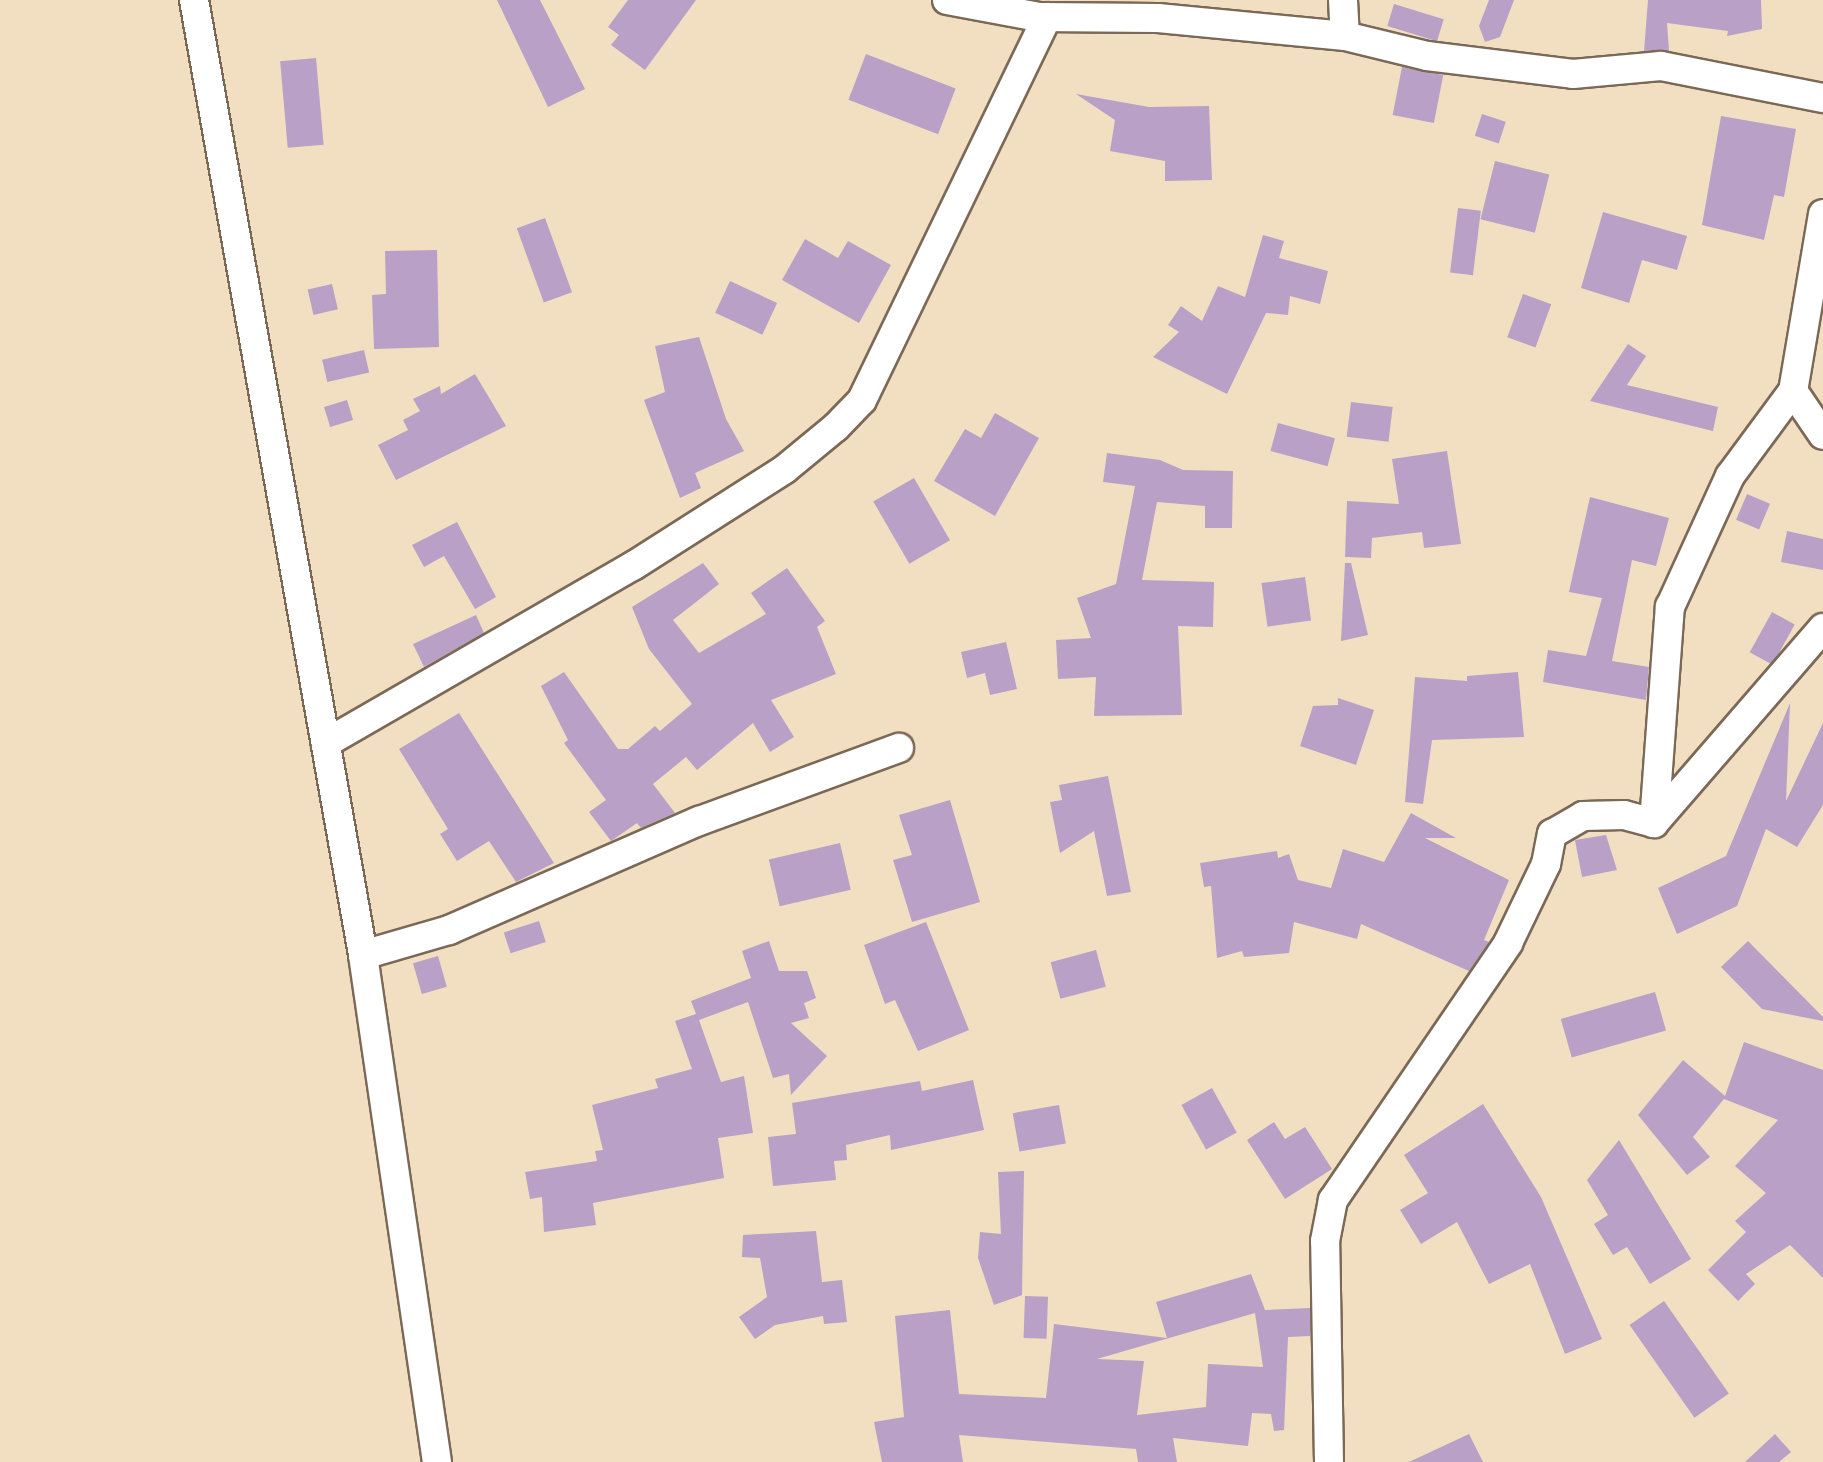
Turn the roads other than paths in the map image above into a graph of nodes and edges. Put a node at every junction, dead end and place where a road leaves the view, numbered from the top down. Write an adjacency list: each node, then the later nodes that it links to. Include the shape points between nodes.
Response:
1 (194, 0): 11 (street)
2 (947, 0): 4 (street)
3 (1343, 0): 5 (street)
4 (1047, 18): 5 (street, via 1158,18); 11 (street, via 862,400 836,427 785,469 634,566)
5 (1345, 36): 6 (street, via 1427,56 1573,74 1661,66)
6 (1823, 98)
7 (1823, 214): 8 (street)
8 (1793, 391): 9 (street); 13 (street, via 1730,476 1670,607)
9 (1823, 435)
10 (1823, 628): 13 (street)
11 (327, 743): 14 (street)
12 (899, 748): 14 (street, via 699,821 449,930)
13 (1654, 823): 16 (street, via 1624,815 1583,816 1552,834 1546,864 1508,943 1333,1200 1325,1241)
14 (363, 955): 15 (street)
15 (437, 1462)
16 (1329, 1462)

